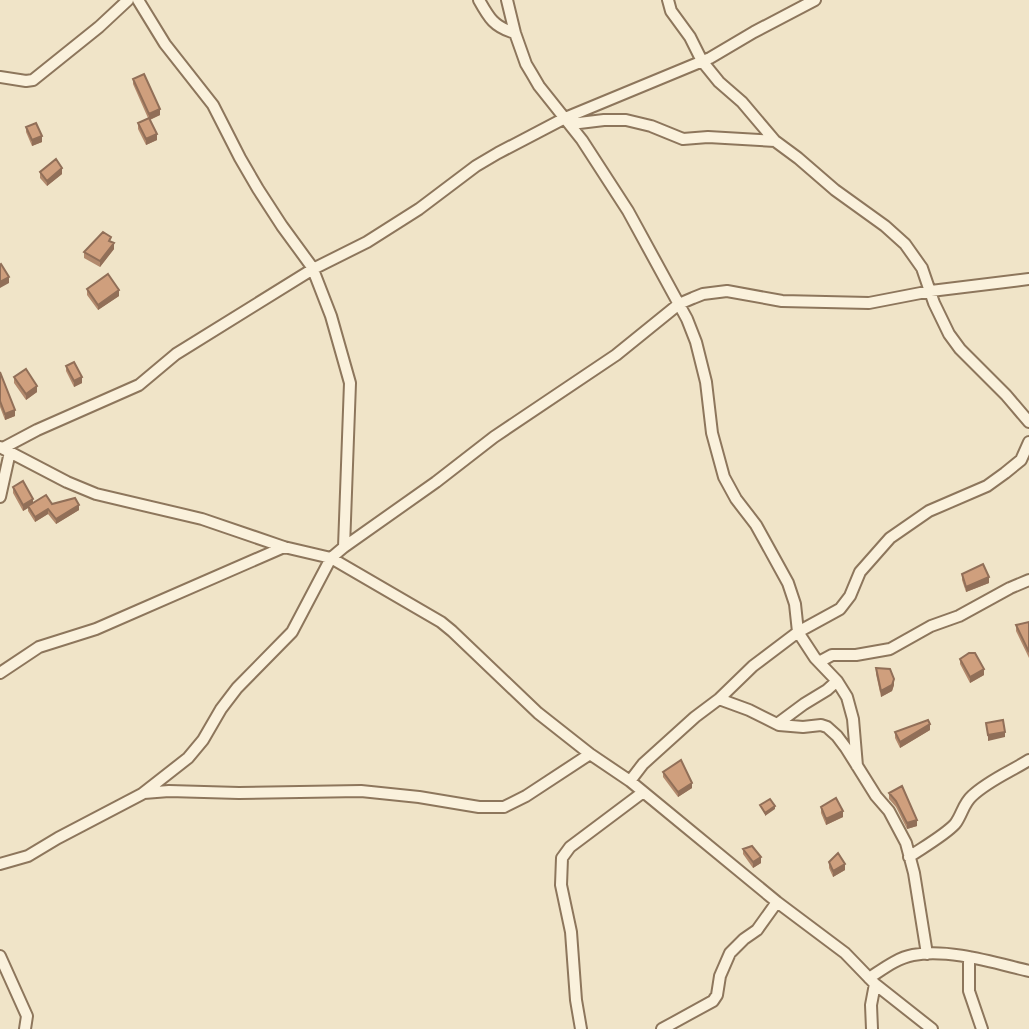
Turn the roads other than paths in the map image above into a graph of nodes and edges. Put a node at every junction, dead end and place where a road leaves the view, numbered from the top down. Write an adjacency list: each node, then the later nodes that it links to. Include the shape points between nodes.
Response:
1 (128, 0): 9 (street, via 33,80)
2 (138, 0): 12 (street, via 165,44 213,105 258,189)
3 (480, 0): 7 (street, via 491,20)
4 (507, 0): 7 (street)
5 (668, 0): 8 (street)
6 (815, 0): 8 (street)
7 (515, 33): 10 (street, via 532,74)
8 (702, 61): 10 (street); 11 (street)
9 (0, 76)
10 (568, 121): 11 (street, via 626,120 683,139); 12 (street, via 476,166 367,242); 15 (street, via 638,228)
11 (775, 142): 14 (street, via 896,236 918,261)
12 (313, 269): 18 (street, via 176,354 139,385); 21 (street, via 350,383)
13 (1029, 279): 14 (street)
14 (931, 291): 15 (street, via 854,304 782,301 727,291); 16 (street, via 942,321 960,349)
15 (679, 304): 21 (street, via 616,355 494,436); 24 (street, via 696,342 724,477 788,583)
16 (1029, 422)
17 (1029, 442): 24 (street, via 1021,460 987,486 929,511 890,538 860,572 841,608)
18 (4, 449): 19 (street); 20 (street, via 96,494 202,519)
19 (0, 497)
20 (284, 547): 22 (street); 26 (street, via 96,629 38,647)
21 (344, 547): 22 (street)
22 (331, 558): 30 (street, via 441,622 538,713); 35 (street, via 292,632 237,688 188,758)
23 (1029, 580): 25 (street, via 890,649 832,655)
24 (799, 632): 25 (street); 28 (street)
25 (819, 662): 27 (street)
26 (0, 673)
27 (836, 681): 29 (street); 32 (street, via 853,719)
28 (719, 699): 29 (street); 33 (street, via 642,764)
29 (777, 724): 32 (street, via 827,727)
30 (590, 754): 33 (street); 35 (street, via 504,807 361,791)
31 (1029, 760): 36 (street, via 976,792 955,824)
32 (857, 766): 36 (street, via 896,823)
33 (630, 781): 34 (street)
34 (642, 793): 38 (street); 45 (street, via 562,858 561,885)
35 (142, 794): 37 (street, via 28,856)
36 (909, 857): 39 (street)
37 (0, 864)
38 (777, 902): 43 (street, via 845,953); 46 (street, via 757,930 730,953 713,1001)
39 (926, 954): 41 (street); 43 (street, via 892,964)
40 (0, 956): 44 (street, via 26,1016)
41 (969, 957): 42 (street); 49 (street, via 969,991)
42 (1029, 971)
43 (872, 981): 47 (street); 48 (street)
44 (25, 1029)
45 (581, 1029)
46 (662, 1029)
47 (872, 1029)
48 (932, 1029)
49 (982, 1029)

